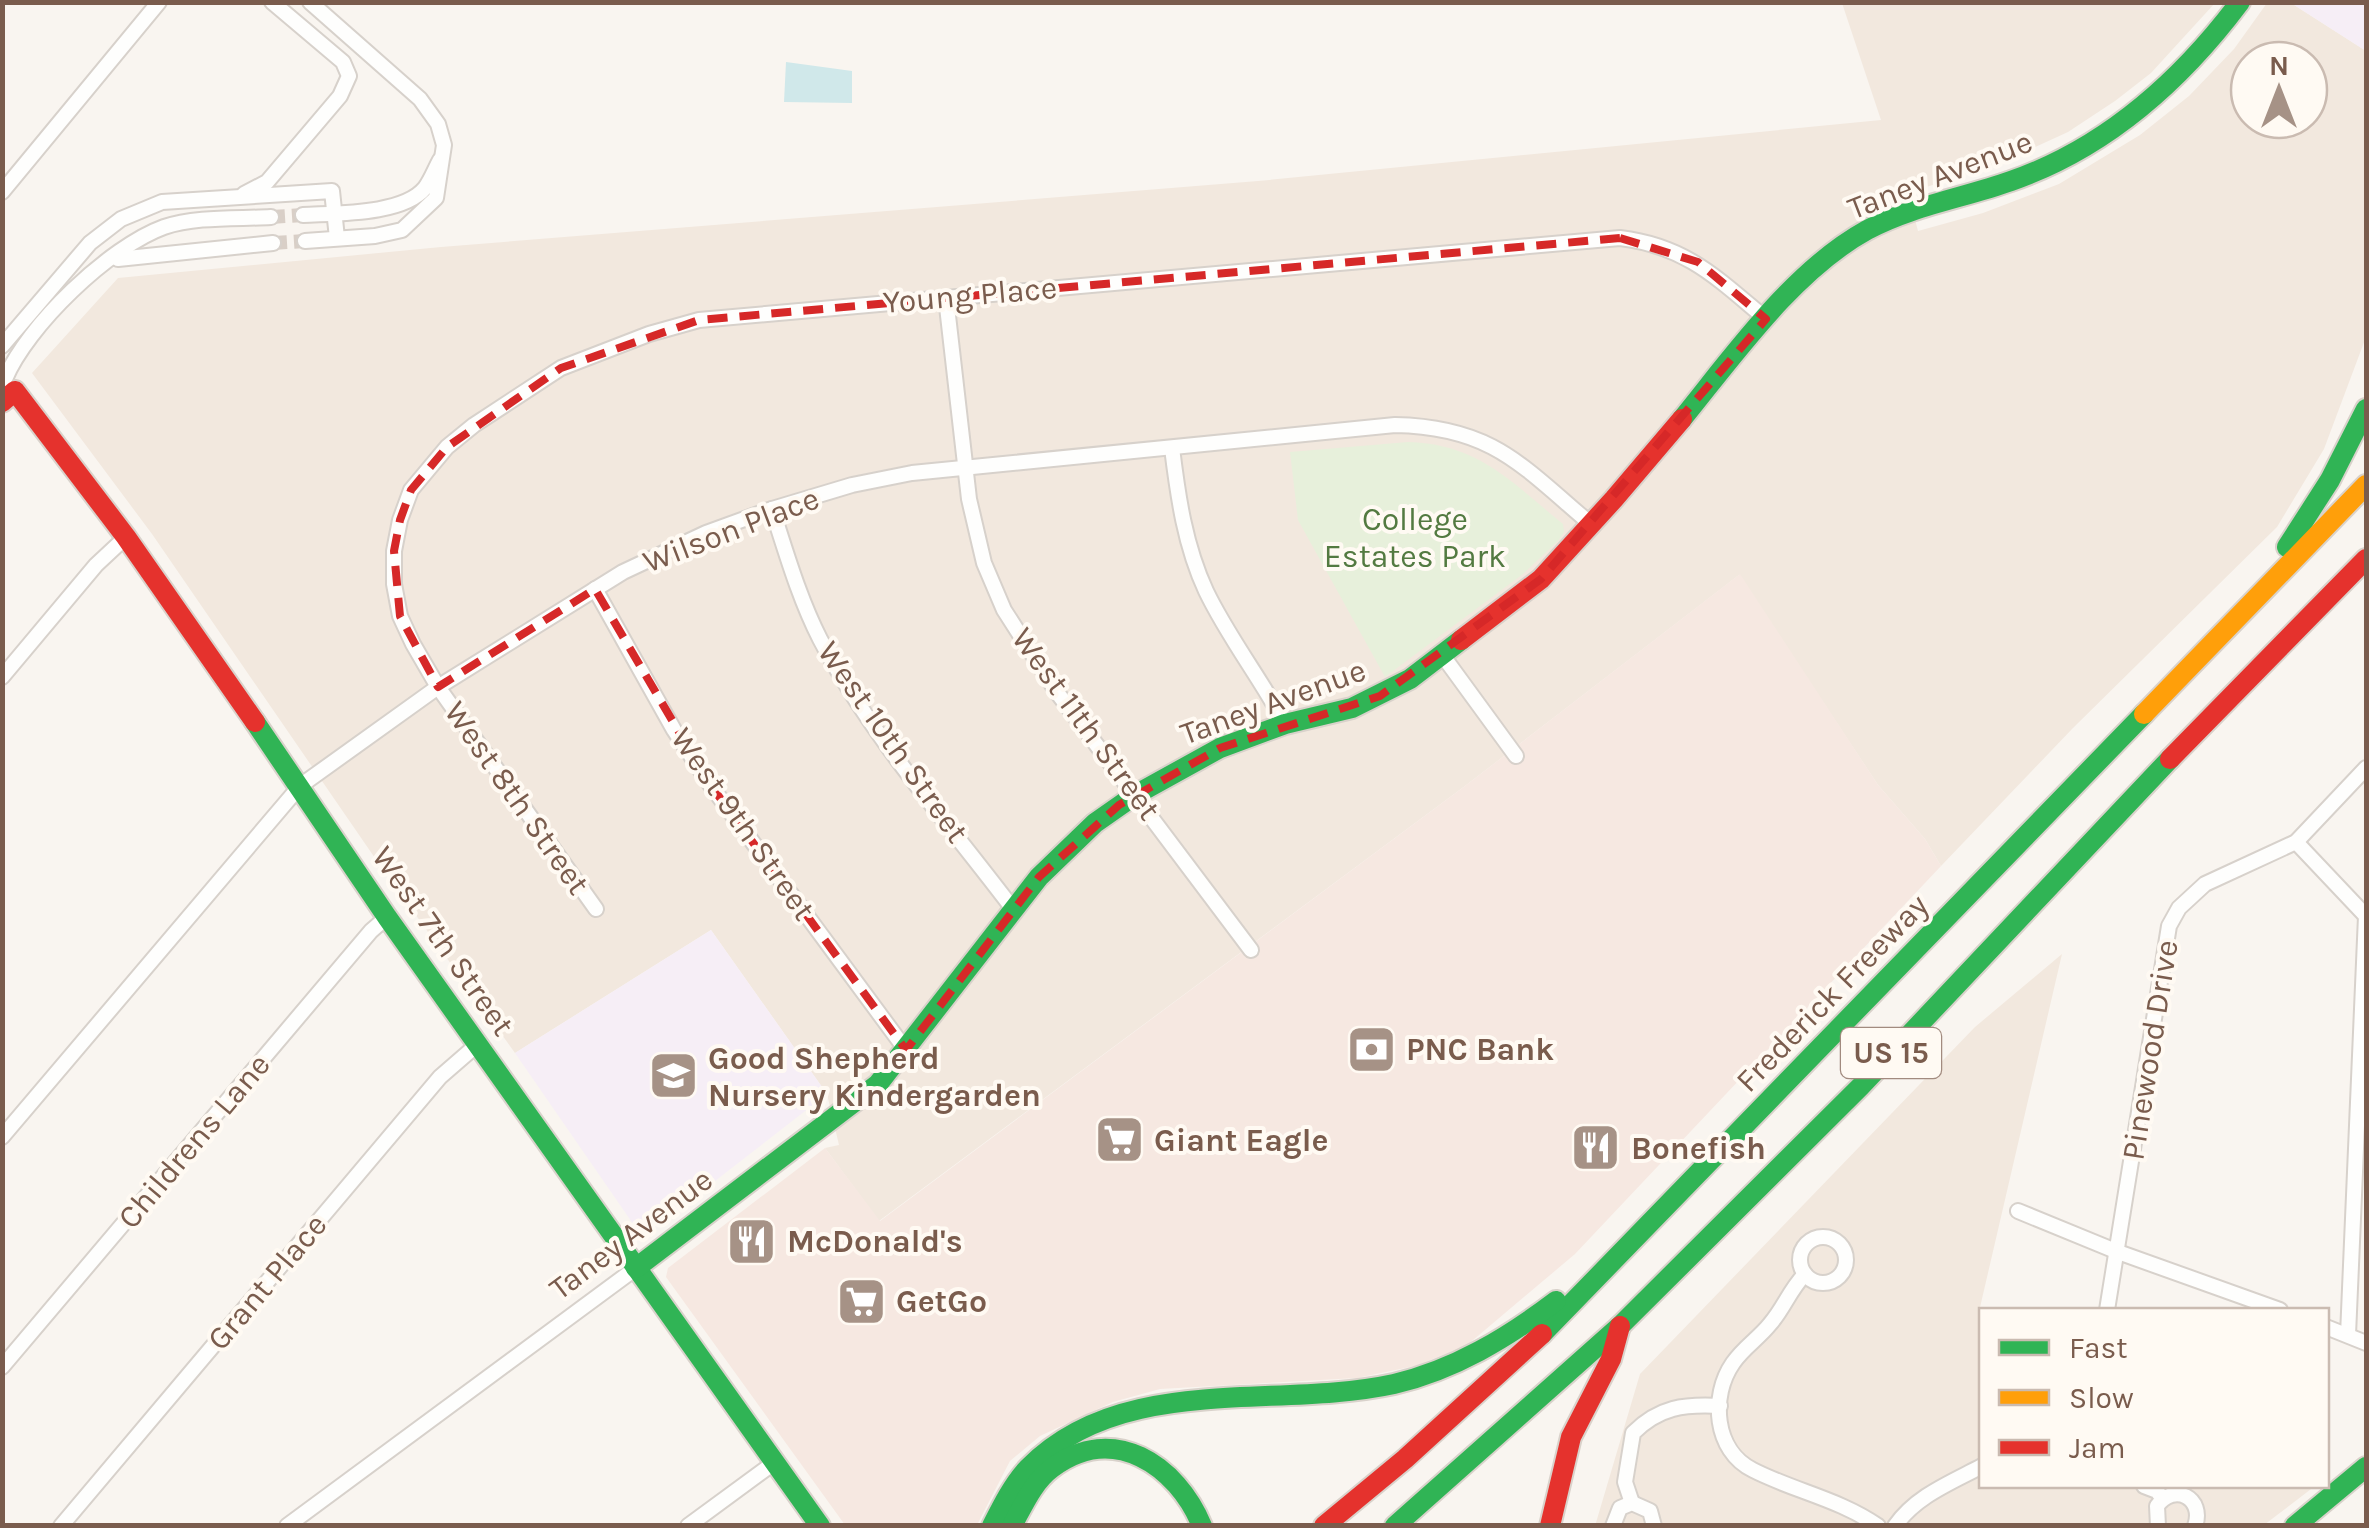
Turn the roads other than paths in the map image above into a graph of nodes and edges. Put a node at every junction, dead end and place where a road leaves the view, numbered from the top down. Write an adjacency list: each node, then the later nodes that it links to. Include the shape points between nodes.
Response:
1 (159, 2): 6 (street)
2 (272, 2): 7 (street, via 343,62 349,76 340,96 266,182)
3 (310, 2): 5 (street, via 420,99 438,124)
4 (2240, 2): 16 (main road, Taney Avenue, via 2181,74 2096,141 2052,165 1853,238 1796,284)
5 (444, 155): 8 (street, via 423,191 405,202); 11 (street, via 436,198 402,230)
6 (2, 192)
7 (239, 197): 8 (street, via 332,191); 17 (street, via 162,202 121,218 90,243)
8 (334, 213): 9 (street); 11 (street)
9 (303, 215)
10 (272, 217): 14 (street, via 168,226)
11 (337, 238): 12 (street)
12 (305, 240)
13 (274, 243): 14 (street, via 121,257)
14 (99, 267): 18 (street, via 32,332)
15 (946, 298): 16 (street, Young Place, via 1620,238 1698,262); 21 (street, West 11th Street); 31 (street, Young Place, via 699,320 562,368 474,425 411,490 394,551 400,616)
16 (1766, 319): 24 (main road, Taney Avenue)
17 (2, 346)
18 (6, 386): 25 (main road, West 7th Street)
19 (2366, 409): 28 (main road, via 2316,507)
20 (1172, 448): 21 (street, Wilson Place); 24 (street, Wilson Place, via 1429,426 1486,441); 32 (street, via 1179,504 1206,592)
21 (964, 468): 23 (street, Wilson Place, via 852,485); 36 (street, West 11th Street, via 976,533 1004,610)
22 (2366, 484): 28 (main road, Frederick Freeway / US 15)
23 (772, 508): 27 (street, Wilson Place); 39 (street, West 10th Street, via 819,638 858,702)
24 (1592, 525): 29 (main road, Taney Avenue, via 1541,578)
25 (126, 537): 30 (street); 35 (main road, West 7th Street)
26 (2366, 559): 53 (main road, US 15)
27 (595, 588): 31 (street, Wilson Place); 44 (street, West 9th Street, via 709,783)
28 (2242, 611): 47 (main road, Frederick Freeway / US 15)
29 (1444, 656): 32 (main road, Taney Avenue, via 1352,708); 33 (street)
30 (2, 678)
31 (438, 687): 35 (street, Wilson Place); 38 (street, West 8th Street)
32 (1285, 724): 36 (main road, Taney Avenue, via 1220,748)
33 (1516, 756)
34 (2366, 768): 37 (street, Pinewood Drive)
35 (300, 786): 41 (main road, West 7th Street); 45 (street, Wilson Place)
36 (1135, 795): 39 (main road, Taney Avenue, via 1070,846); 42 (street, West 11th Street)
37 (2296, 842): 40 (street); 48 (street, Pinewood Drive, via 2205,884 2168,926)
38 (596, 908)
39 (1013, 909): 44 (main road, Taney Avenue)
40 (2366, 916): 55 (street)
41 (387, 918): 43 (main road, West 7th Street); 57 (street, Childrens Lane)
42 (1252, 950)
43 (478, 1044): 49 (main road, West 7th Street); 65 (street, Grant Place, via 440,1077)
44 (906, 1050): 49 (main road, Taney Avenue, via 878,1084)
45 (2, 1136)
46 (2018, 1210): 48 (street)
47 (1645, 1229): 69 (main road, via 1515,1332 1432,1373 1373,1388 1180,1402 1075,1433 1030,1466); 72 (main road, Frederick Freeway / US 15, via 1538,1339)
48 (2118, 1252): 51 (street, Pinewood Drive); 52 (street)
49 (636, 1268): 59 (main road, West 7th Street); 66 (street, Taney Avenue)
50 (1805, 1274): 58 (street, via 1733,1362)
51 (2107, 1308)
52 (2274, 1308)
53 (1620, 1326): 73 (main road, US 15); 74 (main road, via 1611,1360 1571,1437)
54 (2329, 1329): 55 (street)
55 (2348, 1335): 56 (street)
56 (2366, 1343)
57 (2, 1367)
58 (1720, 1406): 64 (street, via 1680,1405 1633,1434 1624,1482); 77 (street, via 1722,1436 1741,1462)
59 (776, 1462): 67 (street); 68 (main road, West 7th Street)
60 (2366, 1467): 81 (main road)
61 (1979, 1468): 78 (street, via 1927,1495)
62 (2149, 1488): 63 (street)
63 (2162, 1498): 79 (street); 80 (street, via 2189,1497 2198,1513)
64 (1632, 1503): 75 (street, via 1620,1508); 76 (street, via 1650,1511)
65 (61, 1526)
66 (287, 1526)
67 (688, 1526)
68 (820, 1526)
69 (992, 1526)
70 (1012, 1526): 71 (main road, via 1051,1468 1093,1450 1132,1453 1156,1464 1184,1490)
71 (1202, 1526)
72 (1324, 1526)
73 (1395, 1526)
74 (1550, 1526)
75 (1613, 1526)
76 (1654, 1526)
77 (1878, 1526)
78 (1895, 1526)
79 (2158, 1526)
80 (2195, 1526)
81 (2295, 1526)

